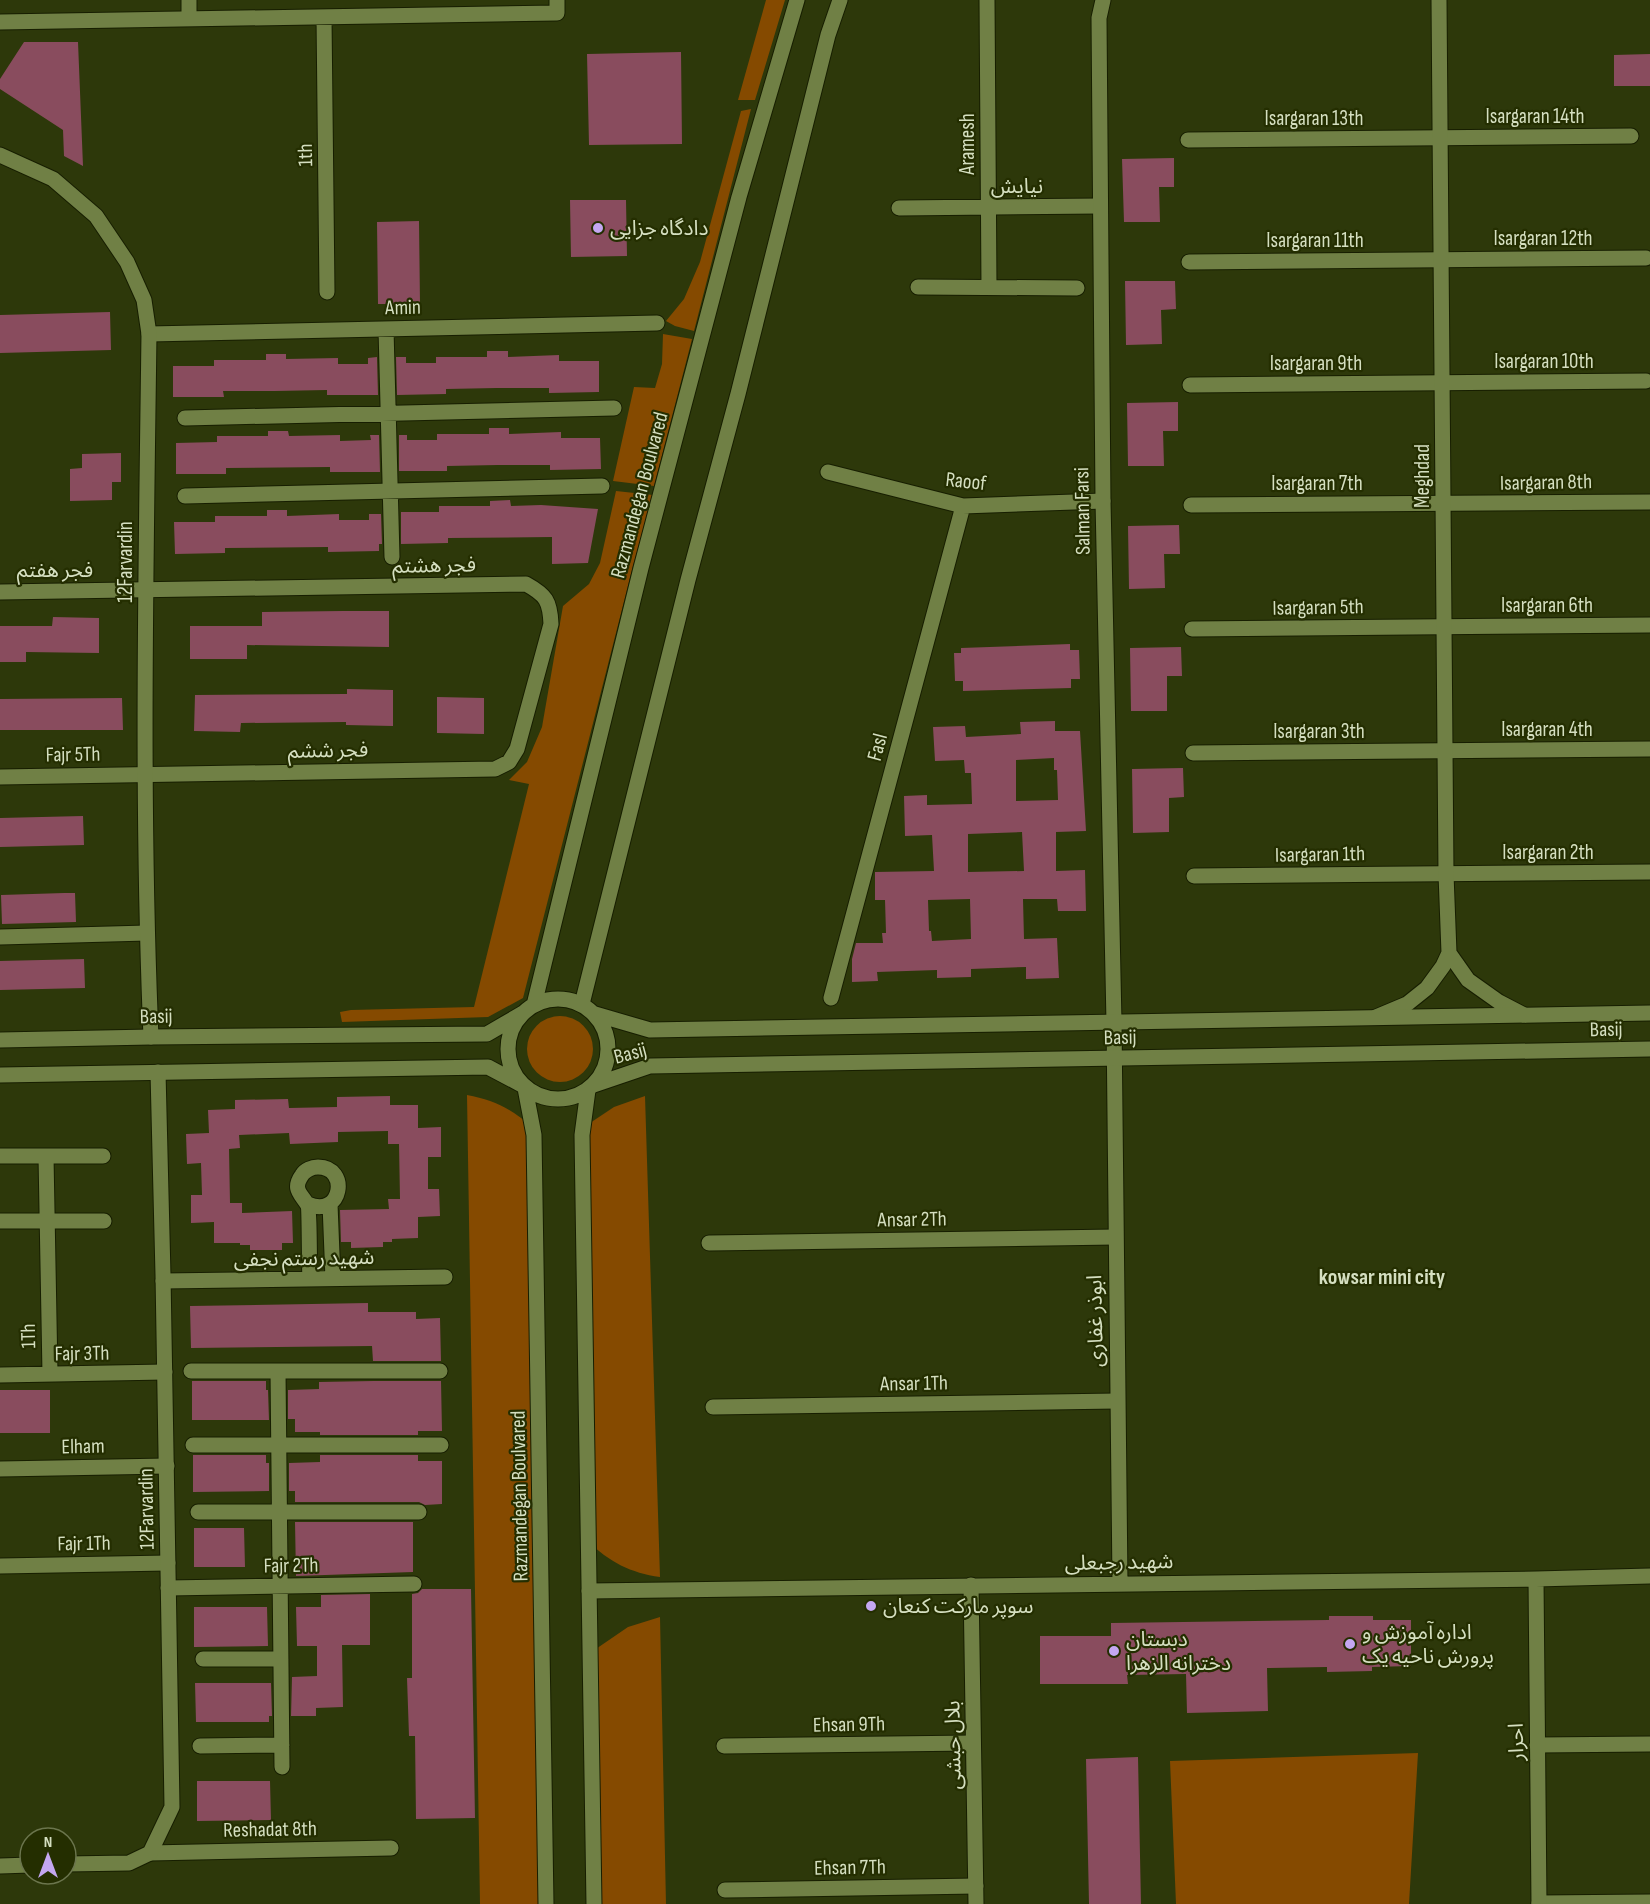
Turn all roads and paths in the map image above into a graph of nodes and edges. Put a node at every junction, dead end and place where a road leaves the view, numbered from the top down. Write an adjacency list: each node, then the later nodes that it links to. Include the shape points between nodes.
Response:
1 (189, 0): 9 (street)
2 (557, 0): 8 (street, via 557,14)
3 (797, 0): 63 (street, Razmandegan Boulvared, via 739,197)
4 (840, 0): 62 (street, via 682,602)
5 (987, 0): 16 (street, Aramesh)
6 (1102, 0): 15 (street, Salman Farsi)
7 (1439, 0): 12 (street, Meghdad)
8 (324, 17): 9 (street); 24 (street, 1th)
9 (189, 19): 10 (street)
10 (0, 22)
11 (1631, 136): 12 (street, Isargaran 14th)
12 (1440, 138): 13 (street, Isargaran 13th); 19 (street, Meghdad)
13 (1188, 140)
14 (0, 155): 27 (street, 12Farvardin, via 53,180 96,216 127,262 144,300)
15 (1100, 206): 16 (street, نیایش); 38 (street, Salman Farsi)
16 (988, 207): 17 (street, نیایش); 22 (street, Aramesh)
17 (898, 208)
18 (1646, 258): 19 (street, Isargaran 12th)
19 (1441, 260): 20 (street, Isargaran 11th); 29 (street, Meghdad)
20 (1189, 262)
21 (918, 287): 22 (street)
22 (989, 287): 23 (street)
23 (1077, 288)
24 (327, 292)
25 (657, 323): 26 (street, Amin)
26 (386, 329): 27 (street, Amin); 32 (street)
27 (149, 334): 44 (street, 12Farvardin)
28 (1646, 381): 29 (street, Isargaran 10th)
29 (1442, 383): 30 (street, Isargaran 9th); 40 (street, Meghdad)
30 (1190, 385)
31 (614, 408): 32 (street)
32 (388, 413): 33 (street); 36 (street)
33 (185, 418)
34 (828, 472): 41 (street, Raoof)
35 (602, 486): 36 (street)
36 (390, 491): 37 (street); 43 (street)
37 (185, 496)
38 (1103, 501): 41 (street, Raoof); 68 (street, Salman Farsi)
39 (1650, 502): 40 (street, Isargaran 8th)
40 (1443, 504): 42 (street, Isargaran 7th); 47 (street, Meghdad)
41 (963, 506): 61 (street, Fasl)
42 (1191, 506)
43 (392, 557)
44 (146, 591): 45 (street, فجر هفتم); 52 (street, فجر هشتم, via 526,584 541,592 550,607 551,624 517,748); 53 (street, 12Farvardin)
45 (0, 592)
46 (1650, 626): 47 (street, Isargaran 6th)
47 (1444, 627): 48 (street, Isargaran 5th); 50 (street, Meghdad)
48 (1192, 629)
49 (1650, 749): 50 (street, Isargaran 4th)
50 (1445, 751): 51 (street, Isargaran 3th); 56 (street, Meghdad)
51 (1193, 753)
52 (509, 762): 53 (street, فجر ششم, via 495,769)
53 (146, 774): 54 (street, Fajr 5Th); 58 (street, 12Farvardin)
54 (0, 777)
55 (1650, 872): 56 (street, Isargaran 2th)
56 (1446, 874): 57 (street, Isargaran 1th); 60 (street, Meghdad)
57 (1194, 876)
58 (147, 933): 59 (street); 69 (street, 12Farvardin)
59 (0, 937)
60 (1449, 953): 66 (street, via 1468,980); 67 (street, via 1427,988 1407,1004)
61 (831, 998)
62 (582, 1004): 63 (street, via 549,999); 65 (street)
63 (528, 1009): 69 (street, Basij, via 487,1034); 75 (street, via 511,1029 507,1049 511,1068)
64 (1650, 1013): 66 (street, Basij)
65 (595, 1014): 68 (street, Basij, via 650,1030); 76 (street, via 606,1031 609,1050 605,1069)
66 (1524, 1015): 67 (street, Basij)
67 (1373, 1018): 68 (street, Basij)
68 (1114, 1022): 72 (street, Salman Farsi)
69 (151, 1037): 70 (street, Basij)
70 (0, 1040)
71 (1650, 1049): 72 (street, Basij)
72 (1114, 1058): 76 (street, Basij, via 650,1066); 85 (street, ابوذر غفاری)
73 (158, 1072): 74 (street); 75 (street, via 488,1067); 90 (street, 12Farvardin)
74 (0, 1075)
75 (524, 1086): 76 (street, via 556,1100 573,1098); 135 (street, Razmandegan Boulvared, via 534,1136)
76 (591, 1088): 116 (street, via 582,1135)
77 (0, 1156): 78 (street)
78 (46, 1156): 79 (street); 83 (street, 1Th)
79 (103, 1156)
80 (330, 1203): 81 (street, via 321,1207); 81 (street, via 337,1196 338,1182 331,1171 318,1167 306,1171 299,1182 299,1195); 89 (street)
81 (308, 1204): 88 (street)
82 (0, 1221): 83 (street)
83 (47, 1221): 84 (street); 95 (street, 1Th)
84 (104, 1221)
85 (1115, 1237): 86 (street, Ansar 2Th); 97 (street, ابوذر غفاری)
86 (709, 1243)
87 (444, 1277): 89 (street, شهید رستم نجفی)
88 (310, 1279): 89 (street, شهید رستم نجفی); 90 (street, شهید رستم نجفی)
89 (333, 1279)
90 (164, 1281): 94 (street, 12Farvardin)
91 (191, 1371): 92 (street)
92 (278, 1371): 93 (street); 100 (street)
93 (440, 1371)
94 (165, 1372): 95 (street, Fajr 3Th); 102 (street, 12Farvardin)
95 (50, 1374): 96 (street, Fajr 3Th)
96 (0, 1375)
97 (1117, 1401): 98 (street, Ansar 1Th); 111 (street, ابوذر غفاری)
98 (712, 1407)
99 (193, 1445): 100 (street)
100 (279, 1445): 101 (street); 104 (street)
101 (441, 1445)
102 (167, 1466): 103 (street, Elham); 107 (street, 12Farvardin)
103 (0, 1468)
104 (279, 1511): 105 (street); 106 (street); 114 (street)
105 (198, 1512)
106 (419, 1512)
107 (168, 1563): 108 (street, Fajr 1Th); 115 (street, 12Farvardin)
108 (0, 1566)
109 (1650, 1576): 110 (street, شهید رجبعلی)
110 (1536, 1580): 111 (street, شهید رجبعلی); 122 (street, احرار)
111 (1120, 1583): 113 (street, شهید رجبعلی)
112 (414, 1584): 114 (street, Fajr 2Th)
113 (971, 1585): 116 (street, شهید رجبعلی); 119 (street, بلال حبشی)
114 (280, 1587): 115 (street, Fajr 2Th); 118 (street)
115 (168, 1588): 127 (street, 12Farvardin, via 172,1807)
116 (589, 1591): 136 (street)
117 (203, 1659): 118 (street)
118 (281, 1659): 121 (street)
119 (974, 1743): 124 (street, Ehsan 9Th); 131 (street, بلال حبشی)
120 (1650, 1744): 122 (street)
121 (282, 1745): 123 (street); 125 (street)
122 (1537, 1745): 134 (street, احرار)
123 (200, 1746)
124 (724, 1746)
125 (282, 1767)
126 (391, 1848): 127 (street, Reshadat 8th)
127 (150, 1853): 128 (street, via 129,1863)
128 (78, 1864)
129 (18, 1865): 130 (street)
130 (0, 1866)
131 (976, 1886): 132 (street, Ehsan 7Th); 137 (street, بلال حبشی)
132 (724, 1890)
133 (1650, 1902): 134 (street)
134 (1539, 1903)
135 (546, 1904)
136 (594, 1904)
137 (976, 1904)

